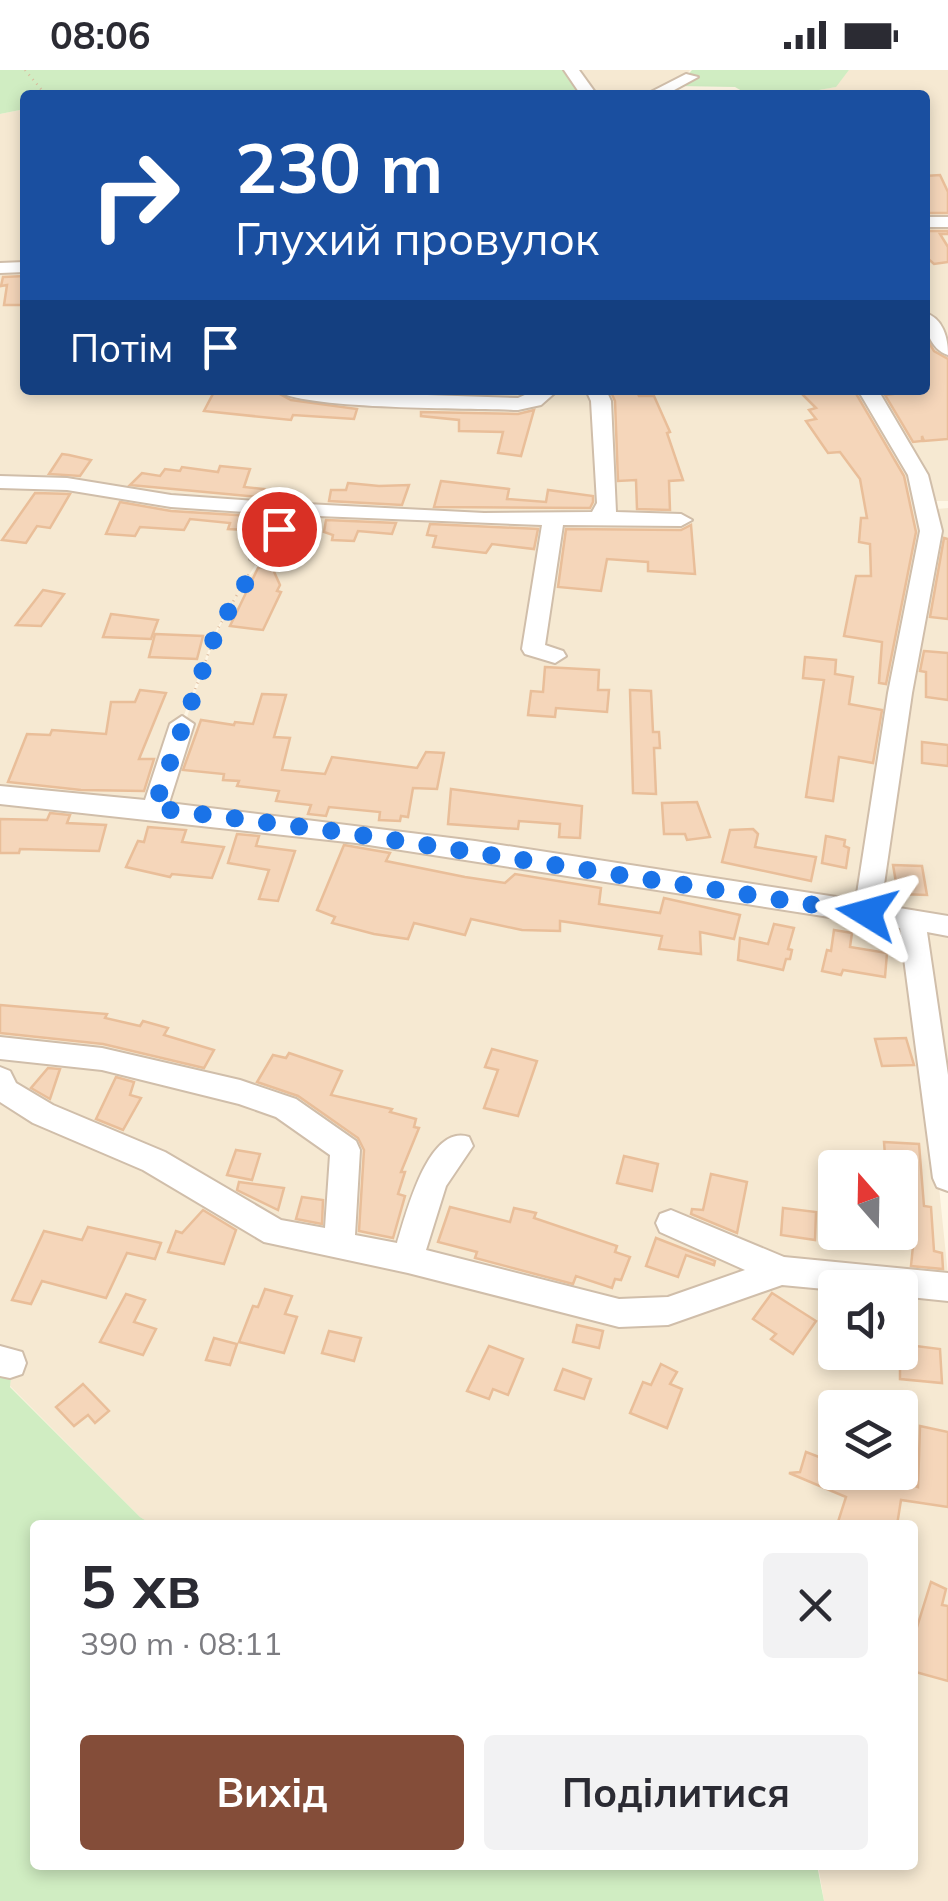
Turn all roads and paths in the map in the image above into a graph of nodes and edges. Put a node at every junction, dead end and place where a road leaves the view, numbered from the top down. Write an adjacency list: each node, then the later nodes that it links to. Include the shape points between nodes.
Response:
1 (25, 70): 3 (path)
2 (691, 78): 4 (street)
3 (42, 90)
4 (664, 90)
5 (930, 325): 6 (street)
6 (948, 349)
7 (325, 395): 8 (street, via 518,404)
8 (542, 395)
9 (598, 395): 14 (street, via 607,503)
10 (871, 395): 12 (street)
11 (0, 482): 13 (street)
12 (939, 506): 22 (street, via 900,693)
13 (286, 509): 16 (street); 17 (street)
14 (596, 518): 15 (street); 16 (street)
15 (681, 520)
16 (553, 521): 18 (street, via 533,649)
17 (261, 559): 19 (path, via 217,630)
18 (554, 656)
19 (182, 724): 21 (street)
20 (0, 794): 21 (street)
21 (154, 808): 22 (street)
22 (867, 913): 23 (street)
23 (912, 920): 24 (street); 28 (street)
24 (948, 926)
25 (0, 1048): 30 (street, via 119,1063 286,1108 345,1150)
26 (0, 1079): 30 (street, via 43,1114 154,1161 275,1232)
27 (458, 1146): 31 (street, via 432,1181)
28 (948, 1178)
29 (671, 1223): 32 (street)
30 (339, 1245): 31 (street)
31 (408, 1259): 32 (street, via 619,1313 668,1311)
32 (782, 1271): 33 (street)
33 (948, 1287)

